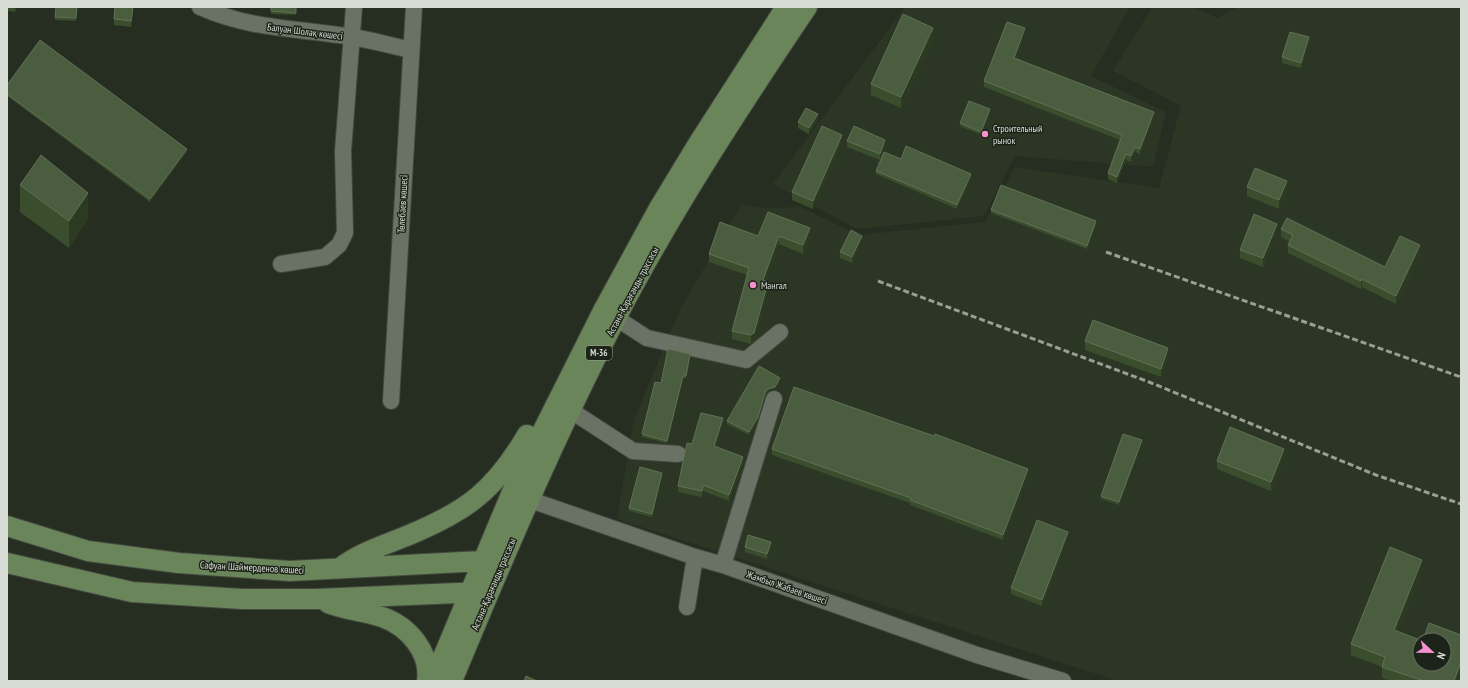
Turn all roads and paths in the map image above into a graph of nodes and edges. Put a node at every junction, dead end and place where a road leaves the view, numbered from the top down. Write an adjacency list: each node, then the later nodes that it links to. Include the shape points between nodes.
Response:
1 (200, 7): 6 (street, Балуан Шолақ көшесі, via 218,15 252,24)
2 (354, 7): 6 (street)
3 (414, 7): 7 (street, Төлебаев көшесі)
4 (786, 7): 13 (main road, Астана-Қарағанды трассасы / M-36, via 658,210 604,308)
5 (807, 7): 9 (main road, Астана-Қарағанды трассасы / M-36, via 676,210)
6 (352, 37): 7 (street, Балуан Шолақ көшесі); 8 (street, via 343,151 345,233 339,245 325,257)
7 (411, 50): 12 (street, Төлебаев көшесі)
8 (281, 264)
9 (616, 318): 10 (street, via 647,338 746,360); 13 (main road, Астана-Қарағанды трассасы / M-36)
10 (780, 332)
11 (774, 399): 20 (street)
12 (391, 401)
13 (565, 405): 14 (street, via 634,450); 15 (main road, Астана-Қарағанды трассасы / M-36); 21 (main road, via 539,415 514,458 492,484 468,505 447,519 355,556)
14 (678, 454)
15 (520, 496): 17 (street, Жамбыл Жабаев көшесі); 19 (main road, Астана-Қарағанды трассасы / M-36)
16 (7, 526): 21 (main road, Сафуан Шаймерденов көшесі, via 88,551 179,563 290,571)
17 (696, 558): 20 (street, Жамбыл Жабаев көшесі); 24 (street)
18 (7, 563): 23 (main road, via 132,592 242,599)
19 (490, 565): 21 (main road, Сафуан Шаймерденов көшесі); 22 (main road, Астана-Қарағанды трассасы / M-36)
20 (723, 565): 28 (street, Жамбыл Жабаев көшесі, via 977,655)
21 (339, 568)
22 (479, 592): 23 (main road); 26 (main road, Астана-Қарағанды трассасы / M-36); 27 (main road, Астана-Қарағанды трассасы / M-36)
23 (316, 599): 25 (main road, via 340,608 383,617 396,624 412,636 424,654)
24 (686, 607)
25 (427, 681)
26 (433, 681)
27 (452, 681)
28 (1063, 681)

